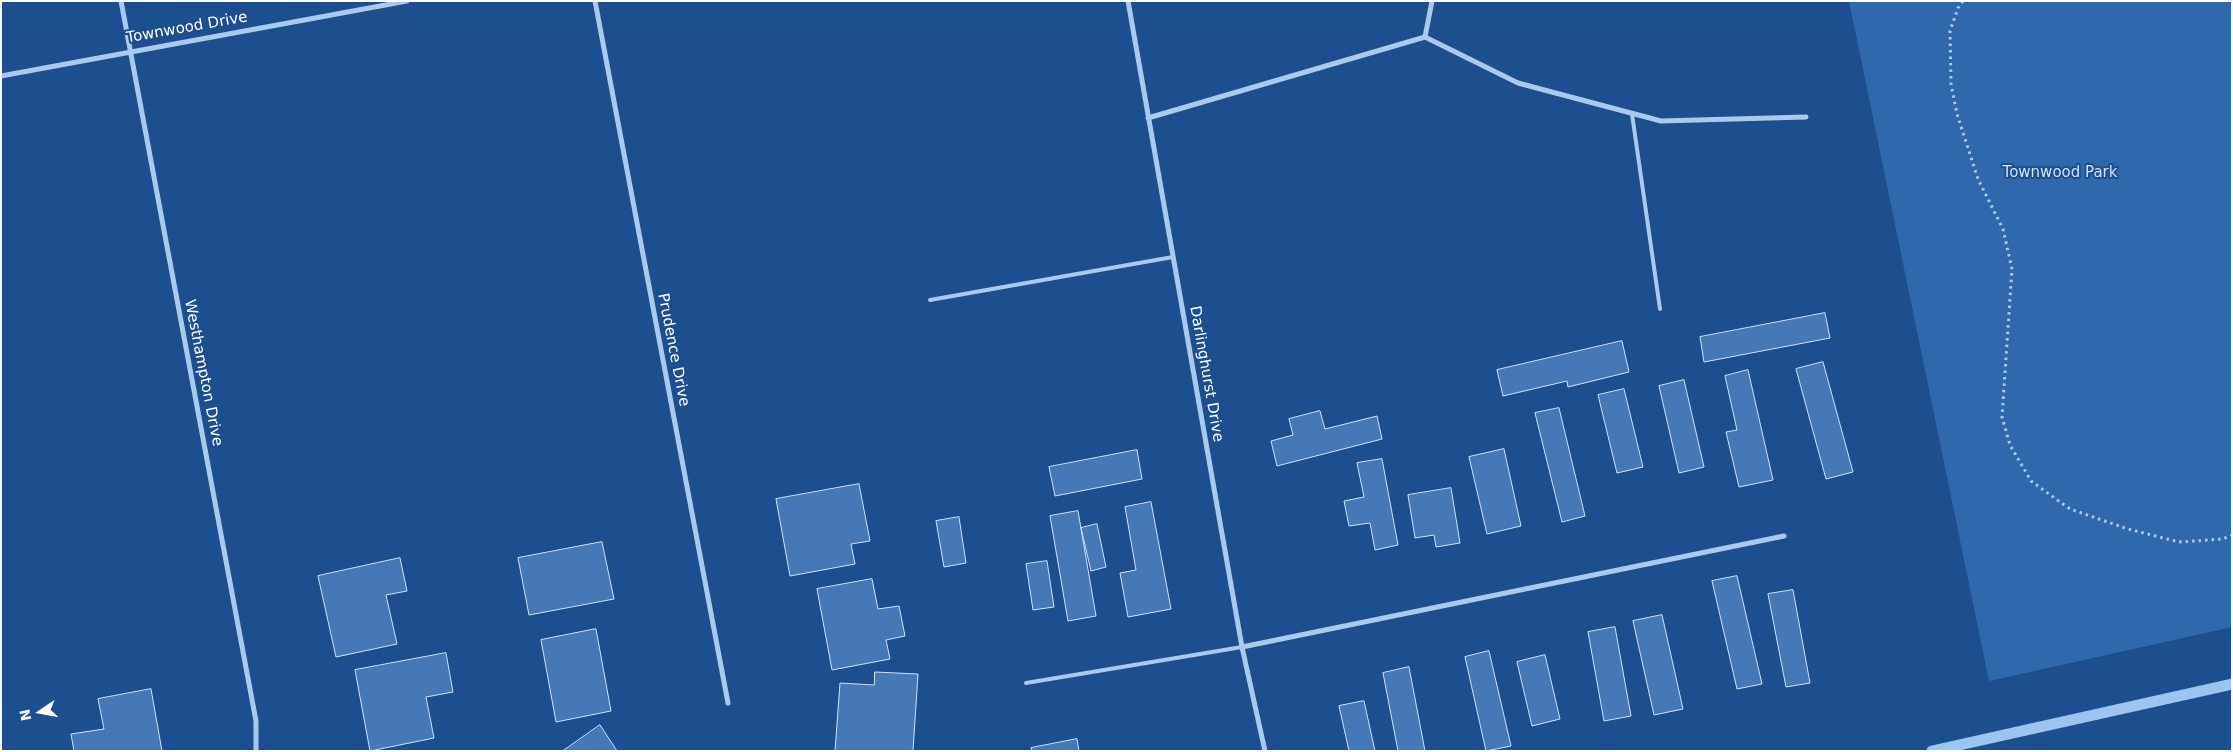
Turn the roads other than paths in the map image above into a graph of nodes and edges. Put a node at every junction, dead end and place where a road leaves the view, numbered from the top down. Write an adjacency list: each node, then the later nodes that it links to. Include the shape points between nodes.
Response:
1 (121, 1): 7 (street, Westhampton Drive)
2 (407, 1): 7 (street, Townwood Drive)
3 (594, 1): 18 (street, Prudence Drive)
4 (1128, 1): 11 (street, Darlinghurst Drive)
5 (1432, 1): 6 (street)
6 (1425, 36): 9 (street, via 1518,83); 11 (street)
7 (130, 51): 8 (street, Townwood Drive); 19 (street, Westhampton Drive, via 256,721)
8 (1, 76)
9 (1632, 114): 10 (street, via 1661,122); 14 (lane)
10 (1806, 116)
11 (1148, 118): 12 (street, Darlinghurst Drive)
12 (1173, 256): 13 (lane); 16 (street, Darlinghurst Drive)
13 (930, 300)
14 (1660, 309)
15 (1784, 536): 16 (street)
16 (1242, 647): 17 (lane); 20 (street, Darlinghurst Drive)
17 (1026, 683)
18 (728, 704)
19 (256, 751)
20 (1265, 751)

